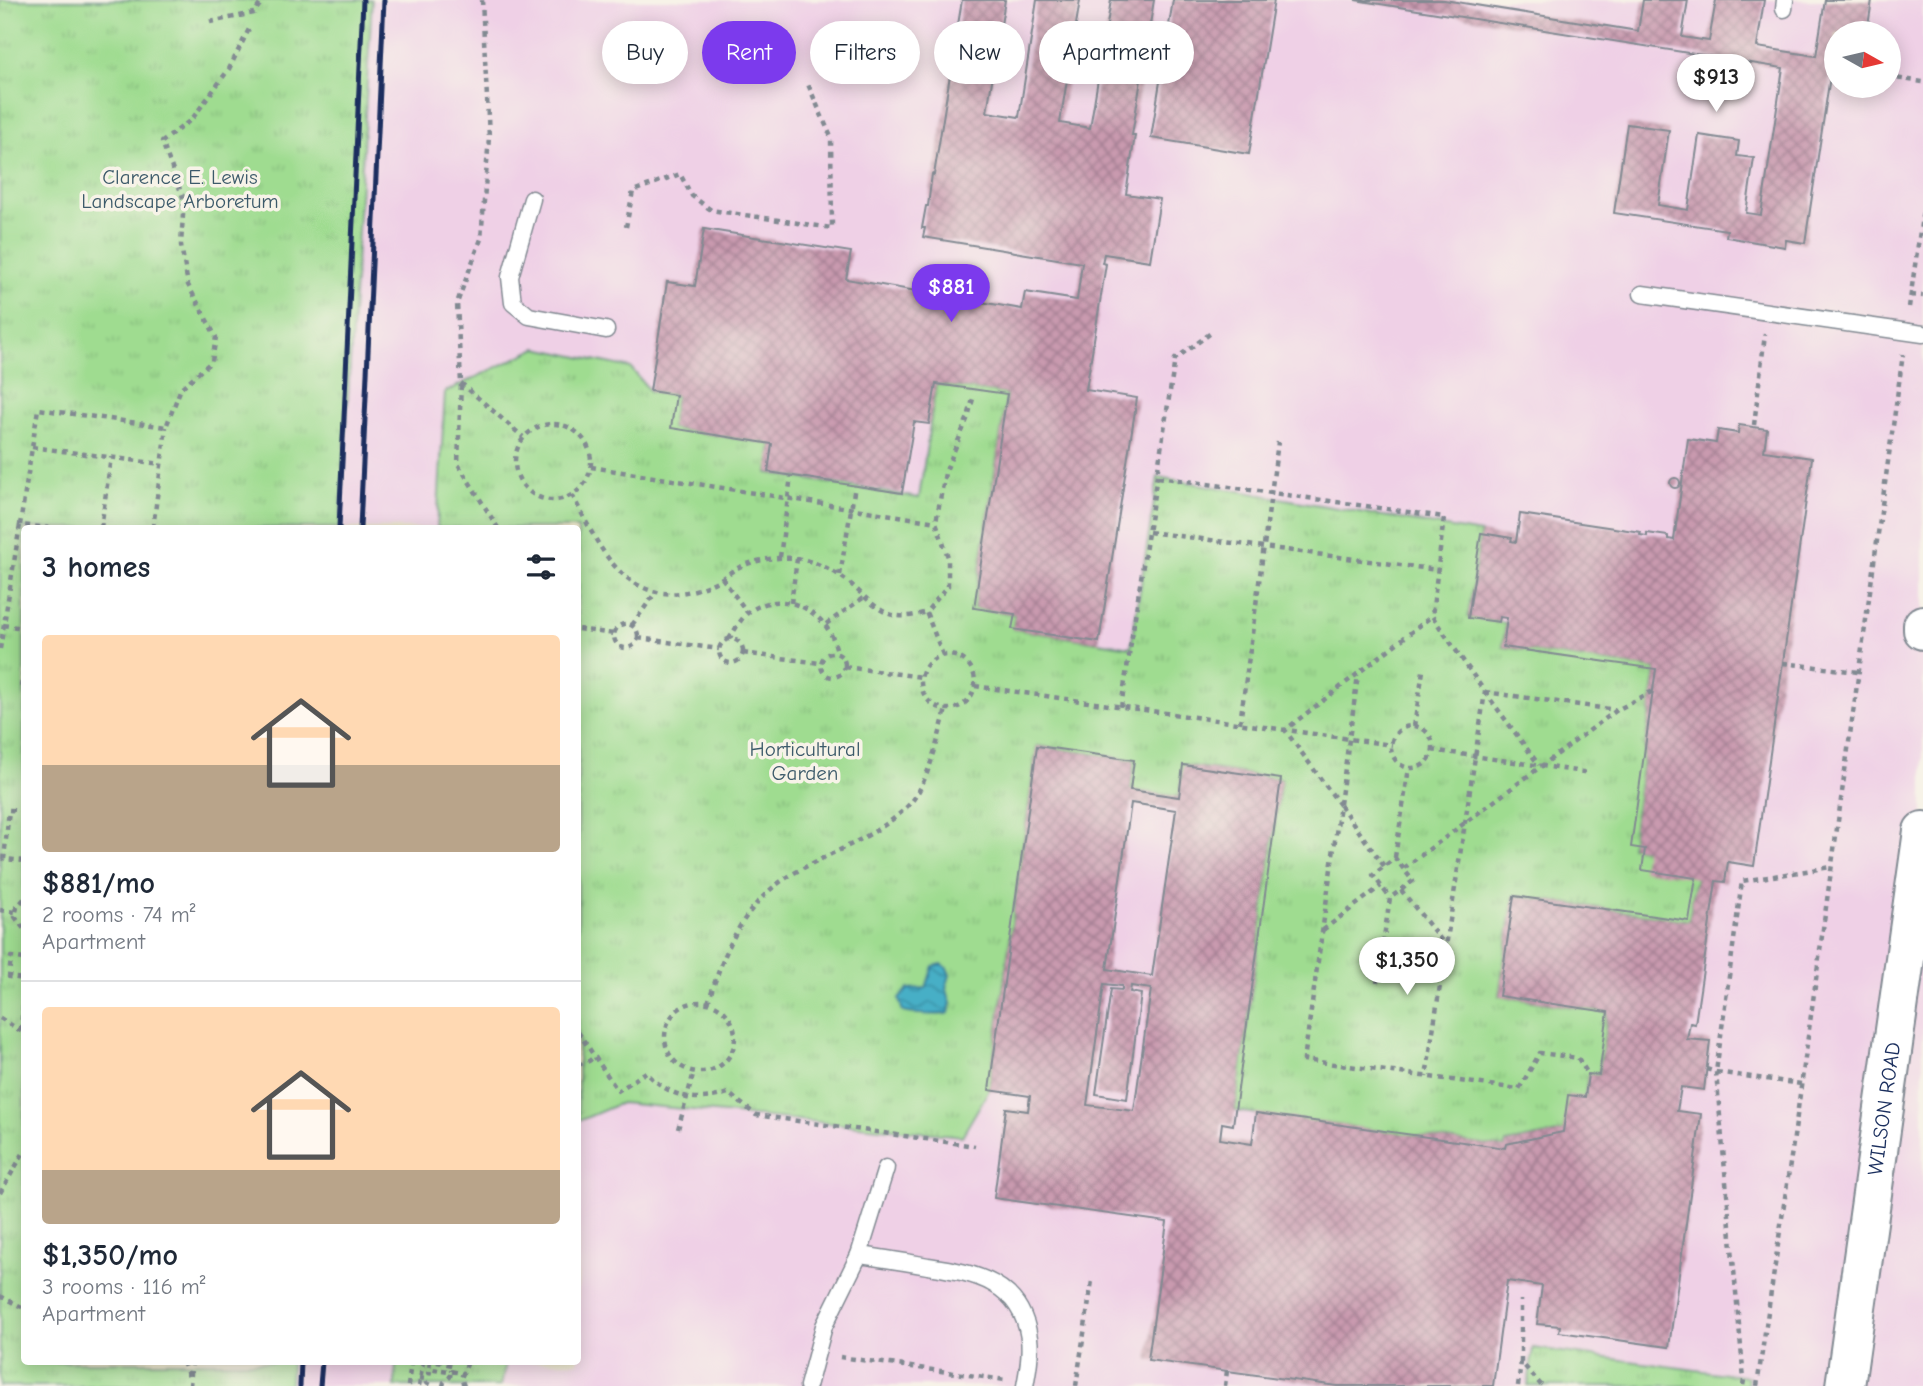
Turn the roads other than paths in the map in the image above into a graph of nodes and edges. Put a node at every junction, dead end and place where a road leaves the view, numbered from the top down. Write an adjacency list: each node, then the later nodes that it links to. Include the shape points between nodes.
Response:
1 (532, 199): 3 (lane, via 510,277 513,303 530,316)
2 (1642, 294): 4 (lane)
3 (606, 330)
4 (1923, 334)
5 (1923, 831): 10 (street, WILSON ROAD)
6 (886, 1168): 7 (lane)
7 (859, 1255): 8 (lane, via 962,1271 994,1283 1019,1307 1026,1322 1030,1355); 9 (lane, via 824,1326)
8 (1026, 1385)
9 (808, 1386)
10 (1845, 1386)

